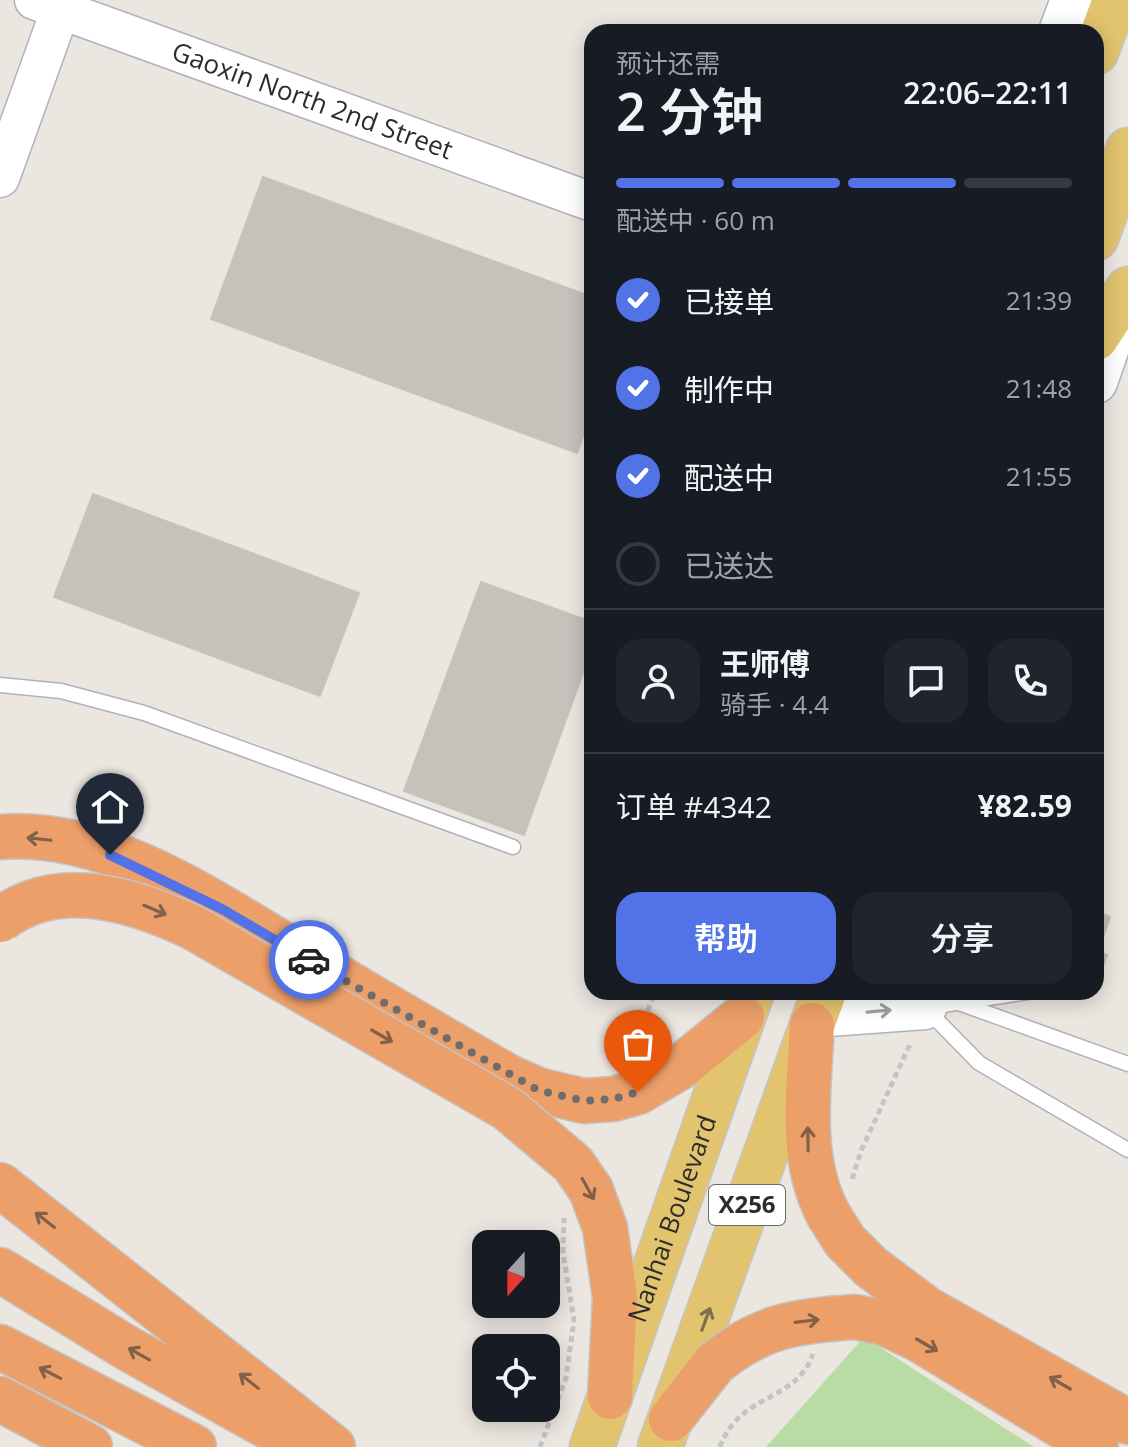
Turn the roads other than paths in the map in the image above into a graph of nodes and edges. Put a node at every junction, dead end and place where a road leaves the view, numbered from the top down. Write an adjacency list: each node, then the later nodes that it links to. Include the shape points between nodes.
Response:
1 (1072, 0): 4 (main road)
2 (1115, 0): 5 (main road)
3 (53, 3): 7 (street); 8 (street, Gaoxin North 2nd Street)
4 (1063, 24)
5 (1104, 30)
6 (1128, 150): 9 (main road)
7 (0, 178)
8 (584, 199)
9 (1104, 216)
10 (1128, 290): 11 (main road); 12 (main road)
11 (1104, 326)
12 (1104, 359)
13 (0, 685): 15 (lane, via 106,701)
14 (0, 837): 18 (highway, one-way to 14, bridge, via 679,1068 638,1092 584,1101 509,1077 140,866 81,843)
15 (513, 847)
16 (0, 920): 25 (highway, one-way to 25, bridge, via 39,902 70,896 105,896 145,905 508,1109 573,1164 591,1190 605,1228 615,1297)
17 (938, 1001): 19 (main road, one-way to 17); 20 (lane); 21 (lane, via 979,1063)
18 (747, 1004): 25 (main road, Nanhai Boulevard / X256)
19 (817, 1011): 27 (highway, one-way to 19, bridge, via 927,1309 845,1241 817,1193 807,1143); 28 (main road, X256, one-way to 19)
20 (1128, 1064)
21 (1128, 1150)
22 (0, 1185): 32 (highway, one-way to 22)
23 (0, 1270): 31 (highway, one-way to 23)
24 (0, 1347): 30 (highway, one-way to 24)
25 (610, 1397): 33 (main road, Nanhai Boulevard / X256)
26 (0, 1399): 29 (highway)
27 (1128, 1422)
28 (666, 1433): 34 (highway, one-way to 34, bridge, via 715,1363 743,1341 801,1321 855,1317 918,1339)
29 (90, 1447)
30 (194, 1447)
31 (304, 1447)
32 (333, 1447)
33 (592, 1447)
34 (1096, 1447)

